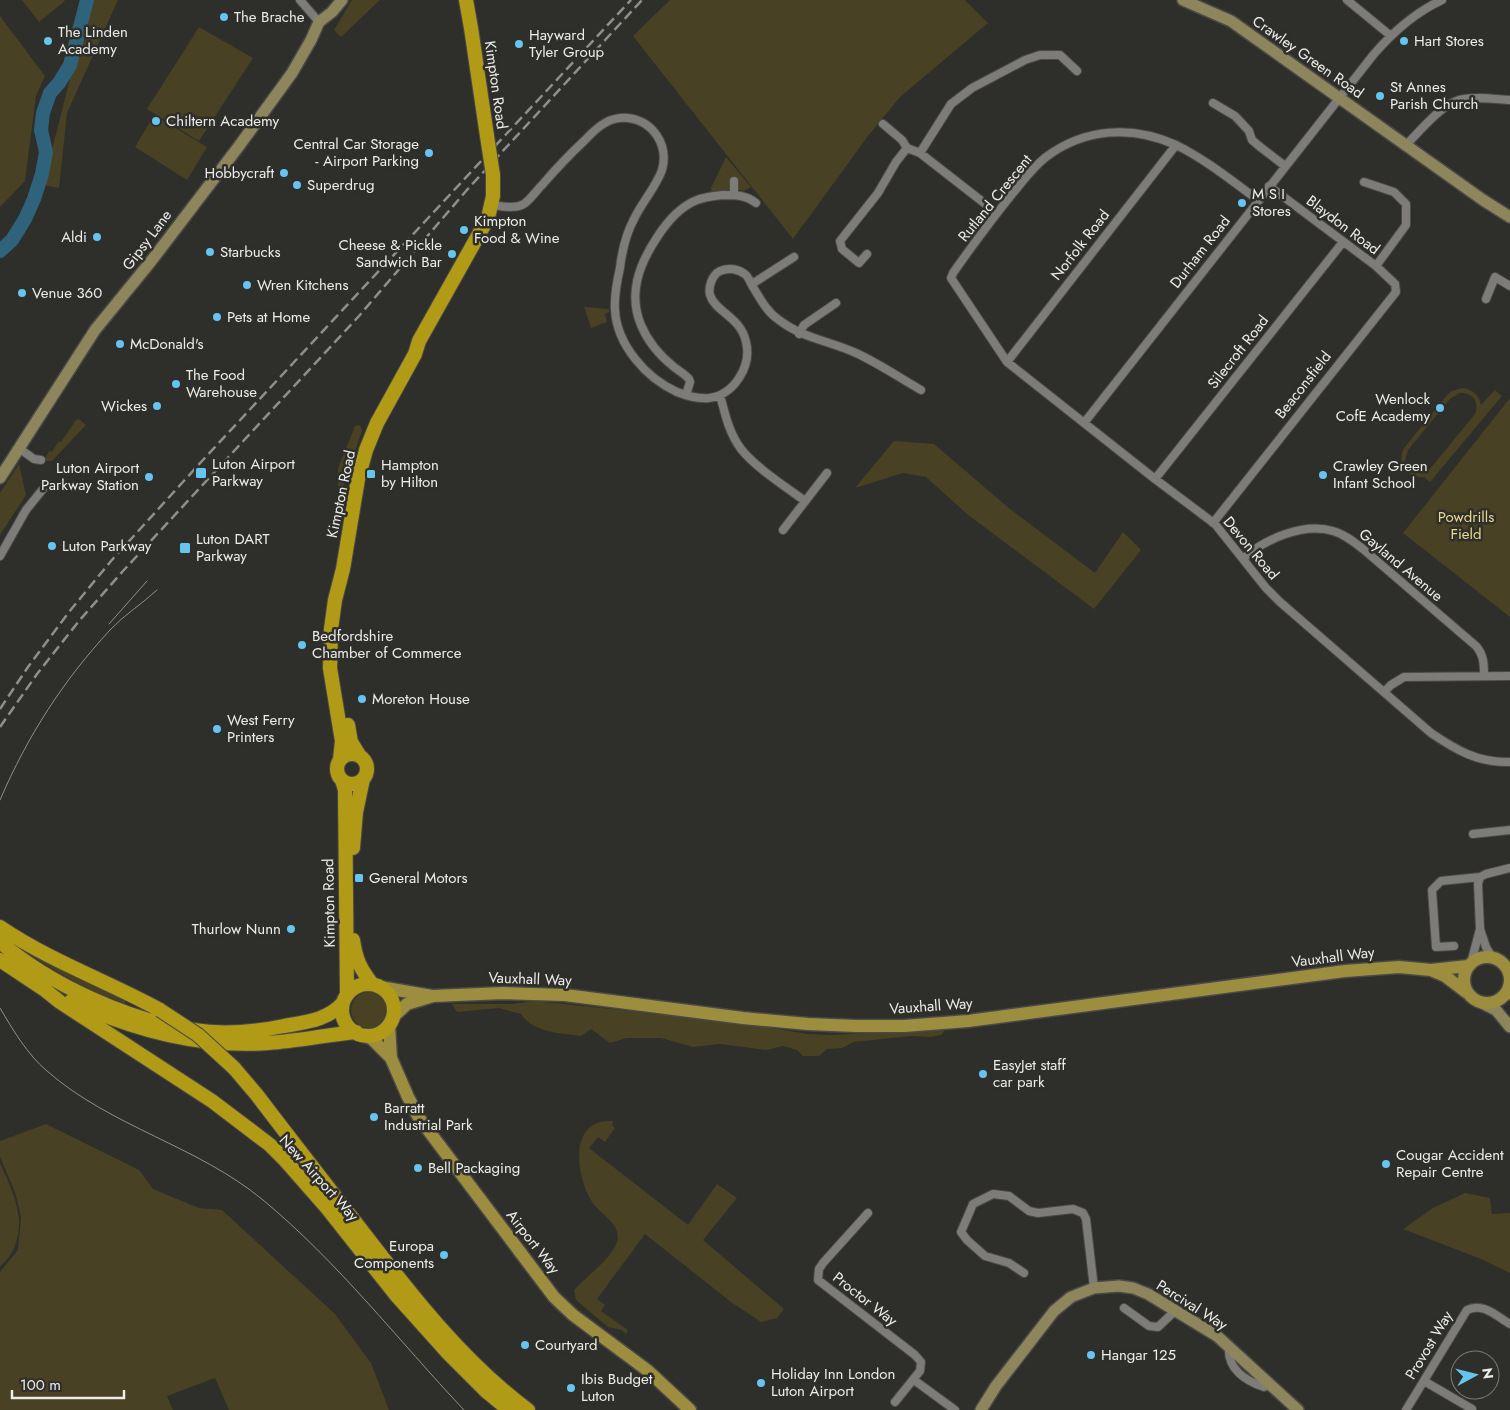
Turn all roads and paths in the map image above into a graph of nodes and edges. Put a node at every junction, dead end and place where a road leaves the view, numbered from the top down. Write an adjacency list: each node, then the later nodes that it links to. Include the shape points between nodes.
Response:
1 (300, 0): 7 (street)
2 (342, 0): 7 (street, Gipsy Lane)
3 (466, 0): 19 (highway, Kimpton Road, bridge)
4 (1347, 0): 8 (street)
5 (1442, 0): 8 (street, Durham Road)
6 (1186, 1): 10 (street, Crawley Green Road, via 1231,22)
7 (320, 22): 45 (street, Gipsy Lane, via 292,73 239,146 95,330)
8 (1391, 36): 10 (street, Durham Road)
9 (1077, 71): 17 (street, via 1060,55 1040,55 1025,60 972,88 951,104)
10 (1339, 99): 15 (street, Crawley Green Road); 18 (street, Durham Road)
11 (1510, 100): 15 (street, via 1459,100 1442,110)
12 (1213, 103): 18 (street, via 1235,116 1249,131 1252,140)
13 (883, 124): 16 (street)
14 (1176, 145): 24 (street, Rutland Crescent); 27 (street, Rutland Crescent, via 1122,131 1094,134 1068,143 1045,158); 40 (street, Norfolk Road)
15 (1406, 145): 28 (street, Crawley Green Road)
16 (907, 148): 17 (street); 30 (street, via 878,193 840,241 842,249 858,263)
17 (920, 153): 27 (street)
18 (1285, 166): 22 (street, Durham Road)
19 (493, 175): 26 (highway, Kimpton Road, via 498,183); 39 (highway, Kimpton Road, via 488,218 419,341)
20 (734, 181): 23 (street)
21 (1364, 182): 32 (street, Blaydon Road, via 1394,192 1406,204 1406,225)
22 (1269, 186): 24 (street, Durham Road); 29 (street, Blaydon Road)
23 (734, 195): 25 (street); 42 (street, via 697,200 676,213 640,266 635,296 641,324 652,346 689,379)
24 (1258, 200): 44 (street, Durham Road)
25 (756, 203)
26 (499, 206): 39 (highway, Kimpton Road, via 445,313 426,346); 42 (street, via 523,205 605,122 626,118 645,124 652,130 661,143 662,169 634,219 623,248 615,312 629,350 642,366 664,385)
27 (997, 213): 33 (street, Rutland Crescent)
28 (1510, 217)
29 (1343, 242): 32 (street, Blaydon Road); 49 (street, Silecroft Road)
30 (867, 254)
31 (794, 257): 34 (street)
32 (1376, 266): 52 (street, Beaconsfield, via 1395,284 1396,292)
33 (951, 278): 40 (street, Devon Road)
34 (752, 284): 38 (street, via 767,310); 43 (street, via 736,269 720,271 710,283 711,297 743,331 748,352 741,376)
35 (1510, 286): 36 (street, via 1495,276)
36 (1486, 298)
37 (836, 303): 38 (street, via 804,325)
38 (799, 334): 41 (street, via 858,354)
39 (415, 354): 56 (highway, Kimpton Road, via 377,422 366,450 335,600)
40 (1006, 362): 44 (street, Devon Road)
41 (921, 390)
42 (686, 395): 43 (street, via 699,398)
43 (720, 395): 51 (street, via 730,428 742,451)
44 (1084, 423): 49 (street, Devon Road)
45 (20, 449): 46 (street); 48 (street, Gipsy Lane)
46 (41, 460)
47 (827, 473): 51 (street)
48 (0, 478)
49 (1155, 479): 52 (street, Devon Road)
50 (43, 489): 54 (street, via 26,510)
51 (805, 501): 53 (street)
52 (1213, 523): 55 (street, Devon Road)
53 (783, 530)
54 (0, 556)
55 (1244, 558): 57 (street, Gayland Avenue, via 1268,542 1289,534 1308,529 1334,531 1359,546 1476,646 1484,659); 59 (street, Devon Road, via 1280,602)
56 (331, 651): 60 (highway, Kimpton Road, via 338,667 351,742); 61 (highway, Kimpton Road, via 330,668 342,741)
57 (1484, 676): 58 (street); 59 (street, via 1404,677)
58 (1510, 676)
59 (1384, 692): 62 (street, Devon Road, via 1456,750 1473,757)
60 (359, 755): 61 (highway, via 349,754); 63 (highway, via 367,765)
61 (340, 759): 64 (highway, via 337,771)
62 (1510, 762)
63 (363, 779): 64 (highway, via 355,784); 78 (highway, Kimpton Road, via 353,839 353,939 360,969)
64 (342, 780): 82 (highway, Kimpton Road, via 345,790)
65 (1510, 830): 66 (street)
66 (1473, 834)
67 (1510, 868): 68 (street)
68 (1480, 877): 70 (street); 72 (street, via 1441,880 1432,890 1436,947)
69 (0, 927): 99 (highway, New Airport Way, bridge, via 50,957 160,1010 198,1036 234,1068 407,1289 455,1343)
70 (1480, 929): 73 (street, via 1486,947); 75 (street)
71 (0, 942): 82 (highway, via 77,992 133,1014 194,1030 259,1031 320,1019 337,1010)
72 (1454, 946)
73 (1501, 959): 75 (main road, via 1485,957); 77 (main road)
74 (0, 960): 79 (highway, New Airport Way)
75 (1469, 965): 76 (main road, Vauxhall Way); 80 (main road, via 1463,978)
76 (1430, 970): 80 (main road, Vauxhall Way, via 1445,976); 81 (main road, Vauxhall Way, via 1399,967 1362,969 968,1021 904,1026 808,1024 539,994)
77 (1510, 985): 83 (main road, via 1503,997)
78 (376, 986): 81 (main road, Vauxhall Way); 82 (highway, via 358,986); 84 (highway, via 386,991 393,1003)
79 (45, 990): 86 (highway, New Airport Way, via 94,1012 151,1031 215,1043 269,1043); 98 (highway, New Airport Way, via 212,1101 270,1145 448,1353)
80 (1466, 992): 83 (main road)
81 (433, 996): 84 (main road, Vauxhall Way, via 407,1004)
82 (345, 999): 86 (highway, via 345,1020)
83 (1482, 1003): 85 (street, via 1496,1010)
84 (391, 1021): 86 (highway, via 378,1034); 87 (main road, Airport Way)
85 (1510, 1027)
86 (360, 1034): 87 (main road, Airport Way, via 372,1038)
87 (391, 1058): 100 (main road, Airport Way, via 419,1118 554,1297 647,1370)
88 (868, 1213): 94 (street, Proctor Way, via 822,1263 818,1280 915,1355 921,1362)
89 (1024, 1273): 90 (street, via 1009,1263 985,1256 961,1232 973,1204 993,1194 1009,1196 1029,1211 1038,1213 1084,1212)
90 (1094, 1288): 92 (street, Percival Way, via 1133,1288); 102 (street, Percival Way, via 1071,1297 1054,1311 996,1386)
91 (1124, 1308): 92 (street, via 1149,1326 1158,1327)
92 (1176, 1310): 103 (street, Percival Way, via 1217,1336)
93 (1510, 1324): 95 (street, Provost Way, via 1484,1308 1467,1310)
94 (914, 1380): 96 (street); 101 (street)
95 (1424, 1381): 97 (street); 104 (street, Provost Way)
96 (895, 1402)
97 (1472, 1408)
98 (509, 1410)
99 (528, 1410)
100 (690, 1410)
101 (955, 1410)
102 (982, 1410)
103 (1298, 1410)
104 (1406, 1410)

